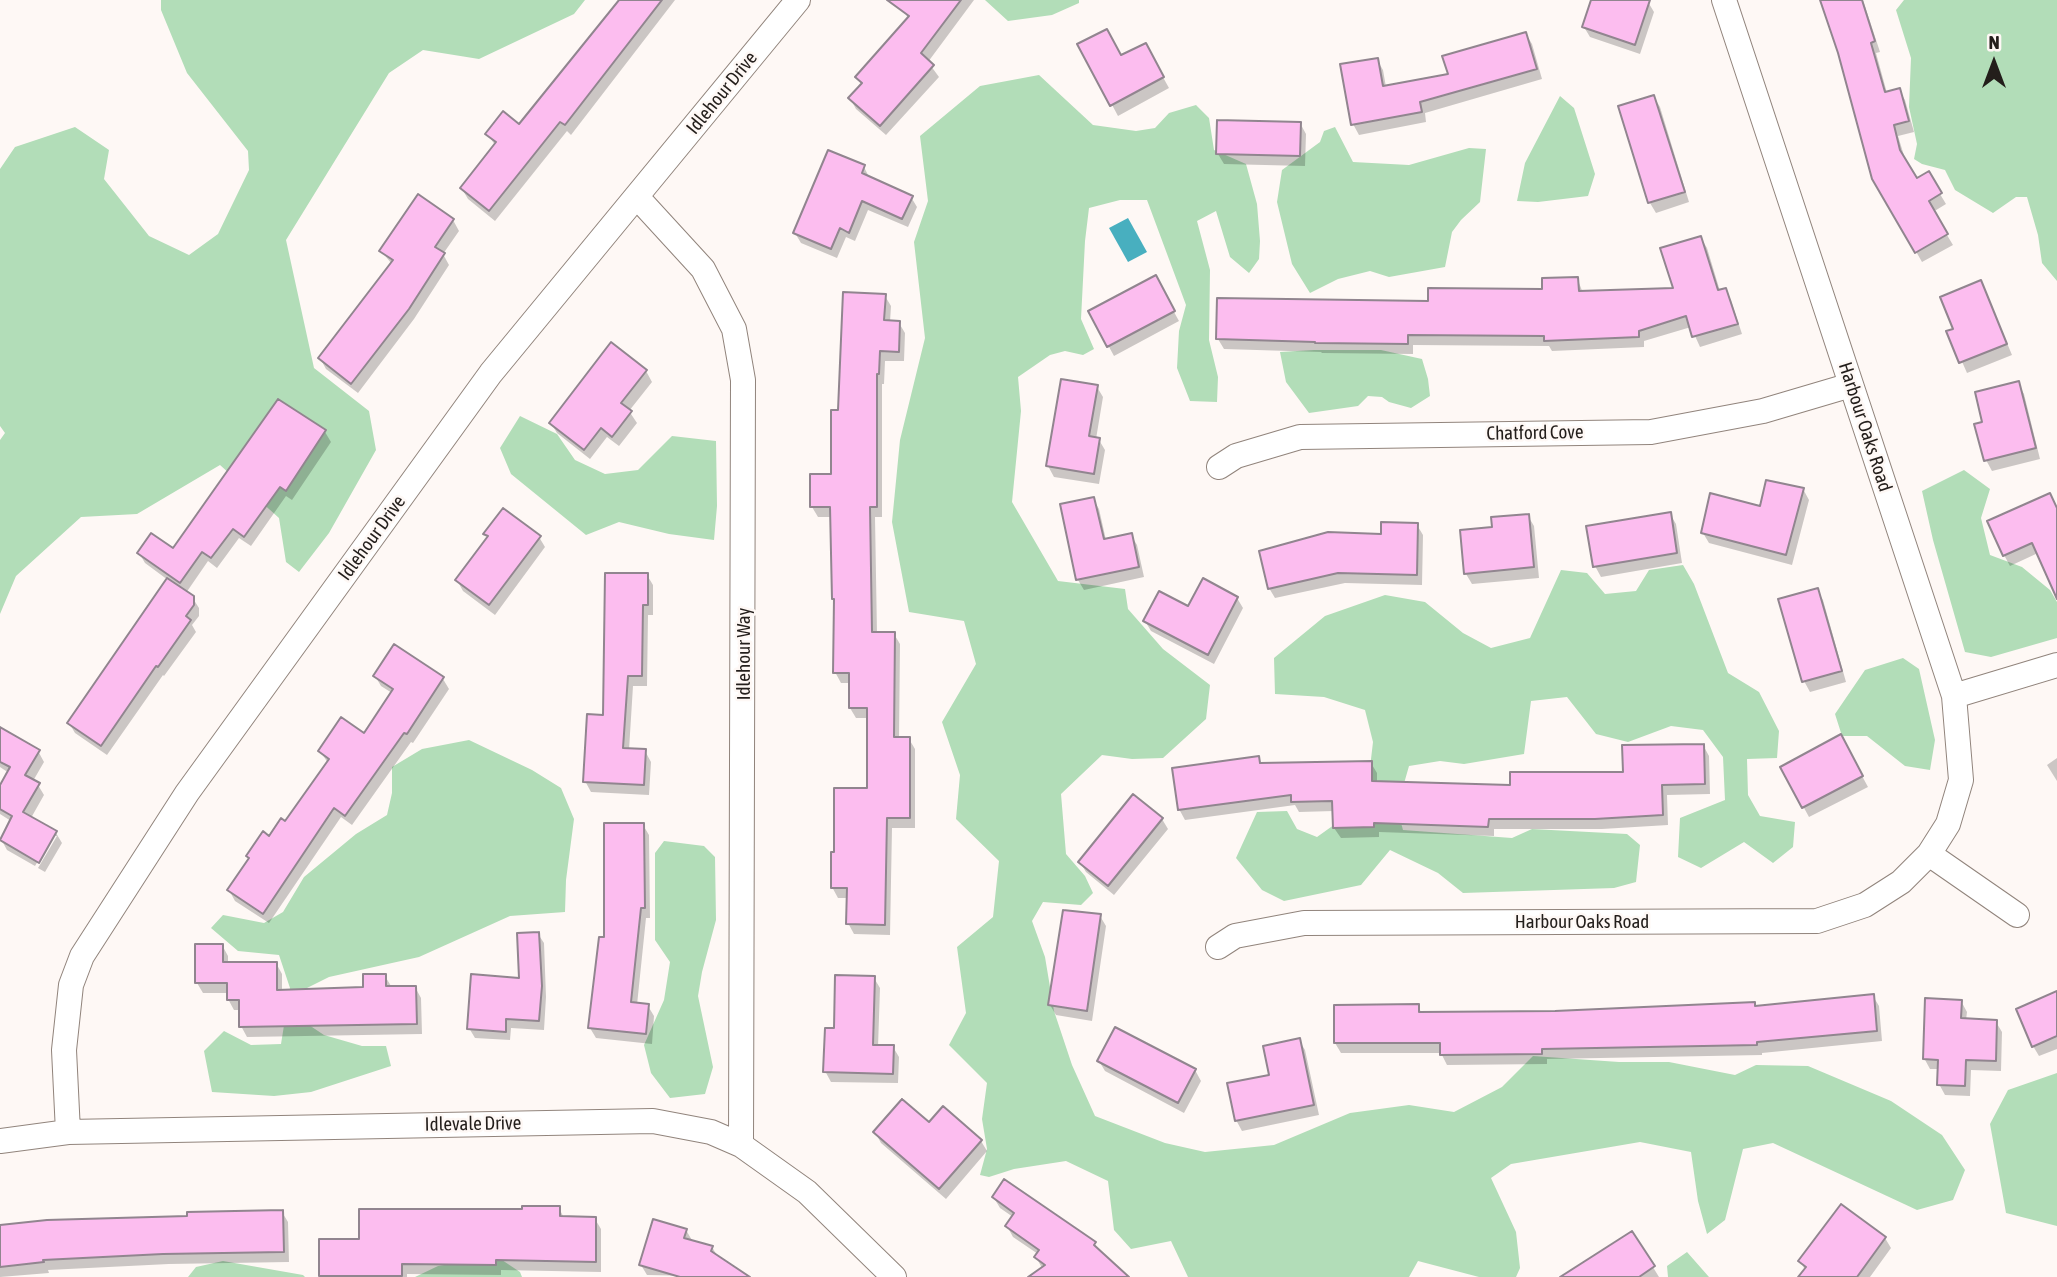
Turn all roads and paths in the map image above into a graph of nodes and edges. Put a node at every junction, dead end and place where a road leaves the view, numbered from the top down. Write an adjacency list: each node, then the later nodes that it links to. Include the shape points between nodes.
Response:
1 (798, 0): 3 (street, Idlehour Drive)
2 (1724, 0): 4 (street, Harbour Oaks Road)
3 (636, 197): 11 (street, Idlehour Drive, via 491,373 187,793 82,956 71,985 64,1050); 13 (street, Idlehour Way, via 703,269 734,329 743,380)
4 (1851, 385): 5 (street, Chatford Cove, via 1763,411 1651,432 1300,437 1236,456); 7 (street, Harbour Oaks Road)
5 (1219, 467)
6 (2057, 665): 7 (street)
7 (1954, 696): 8 (street, Harbour Oaks Road, via 1961,780 1948,824)
8 (1929, 854): 9 (street); 10 (street, Harbour Oaks Road, via 1901,881 1865,905 1817,921 1304,923 1235,936)
9 (2017, 915)
10 (1218, 947)
11 (68, 1132): 12 (street, Idlevale Drive); 13 (street, Idlevale Drive, via 653,1121 711,1132)
12 (0, 1141)
13 (741, 1145): 14 (street, Idlevale Drive, via 807,1192)
14 (894, 1277)

